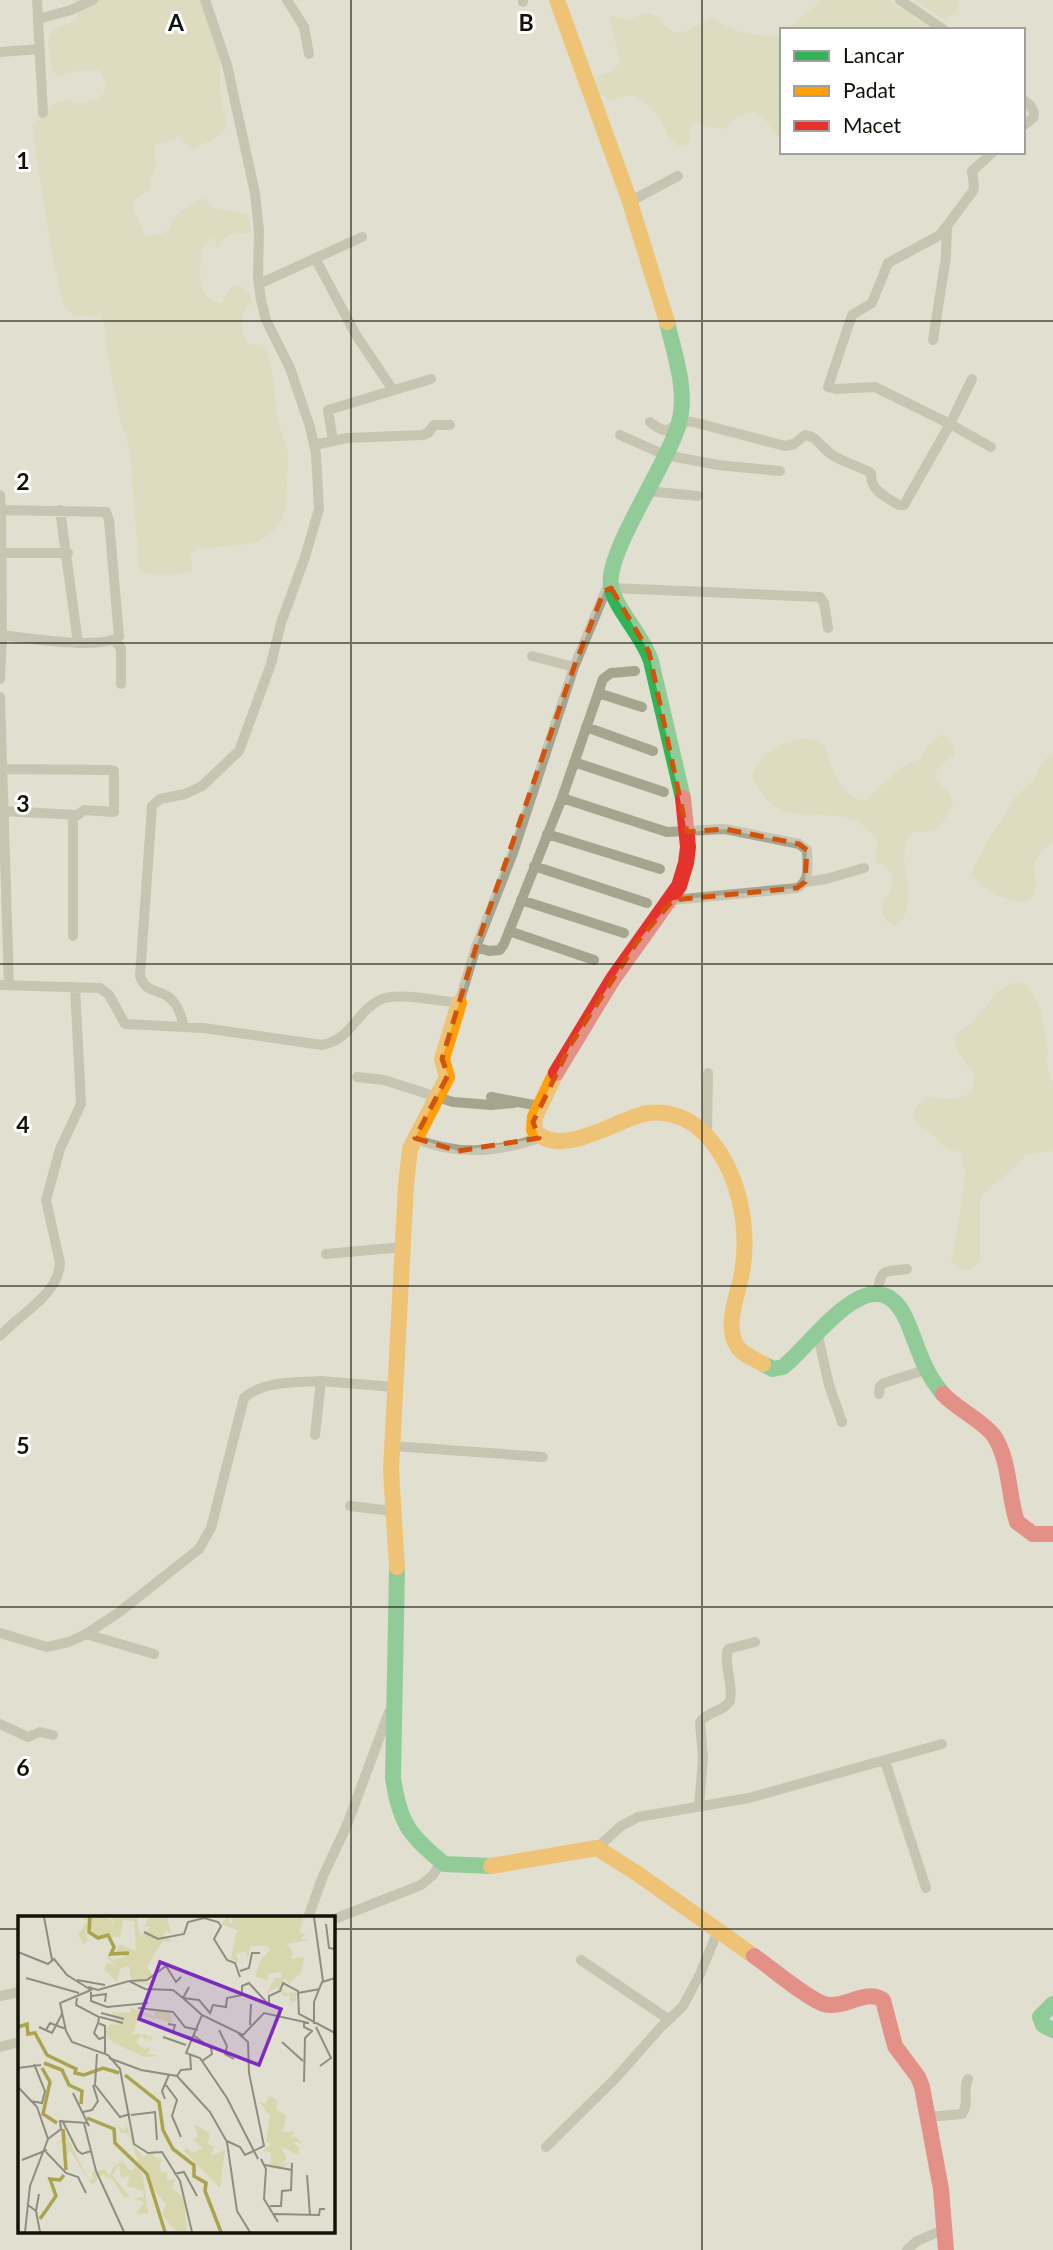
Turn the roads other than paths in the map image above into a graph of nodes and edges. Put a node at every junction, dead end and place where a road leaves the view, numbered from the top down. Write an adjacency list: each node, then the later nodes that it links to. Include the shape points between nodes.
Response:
1 (37, 0): 7 (street)
2 (93, 0): 7 (street)
3 (205, 0): 21 (street, via 227,65 255,193)
4 (287, 0): 11 (street, via 304,27)
5 (557, 0): 17 (street)
6 (900, 0): 8 (street)
7 (38, 19): 9 (street)
8 (941, 28)
9 (40, 49): 10 (street); 13 (street)
10 (0, 52)
11 (309, 54)
12 (1025, 101): 14 (street, via 1034,113)
13 (44, 113)
14 (1025, 124)
15 (991, 154): 18 (street, via 971,171 973,191)
16 (678, 176): 17 (street)
17 (631, 201): 26 (street, via 670,336)
18 (947, 226): 22 (street); 28 (street, via 940,235 888,263 872,303 852,315 828,387 875,387)
19 (362, 237): 20 (street)
20 (315, 258): 21 (street); 25 (street, via 356,335)
21 (259, 284): 32 (street, via 266,320 290,368)
22 (933, 340)
23 (431, 379): 25 (street)
24 (972, 379): 28 (street)
25 (393, 390): 31 (street, via 328,410)
26 (680, 421): 27 (street, via 666,431); 28 (street, via 785,446 811,436 833,456 872,473 875,490 901,506); 34 (street)
27 (650, 422)
28 (950, 424): 33 (street)
29 (450, 425): 31 (street, via 434,425 423,435)
30 (620, 435): 34 (street)
31 (333, 441): 32 (street)
32 (314, 444): 81 (street, via 318,509 239,751 202,786 160,799 152,806 140,976 149,990 174,1001)
33 (991, 447)
34 (665, 455): 35 (street); 36 (street)
35 (780, 471)
36 (647, 491): 38 (street); 43 (street, via 613,567)
37 (0, 495): 39 (street)
38 (698, 496)
39 (1, 510): 40 (street); 41 (street)
40 (60, 510): 42 (street); 46 (street, via 108,514 121,634)
41 (1, 553): 42 (street); 45 (street)
42 (68, 553): 47 (street)
43 (611, 588): 44 (street, via 820,597); 49 (street, via 604,591); 64 (street, via 649,653 685,799)
44 (828, 628)
45 (1, 635): 47 (street); 51 (street)
46 (114, 640): 47 (street); 52 (street, via 121,648)
47 (78, 643)
48 (532, 656): 49 (street)
49 (574, 667): 76 (street, via 513,853)
50 (635, 671): 53 (street, via 607,674)
51 (0, 679)
52 (121, 684)
53 (598, 692): 55 (street); 56 (street)
54 (0, 697): 59 (street)
55 (642, 707)
56 (586, 727): 57 (street); 58 (street)
57 (653, 751)
58 (574, 762): 60 (street); 61 (street)
59 (3, 769): 62 (street); 63 (street, via 114,771 114,812 84,810)
60 (664, 792)
61 (562, 798): 64 (street, via 658,830); 65 (street)
62 (3, 811): 63 (street); 78 (street)
63 (76, 815): 75 (street)
64 (687, 832): 69 (street, via 725,829 799,844 807,850); 71 (street, via 686,862)
65 (547, 834): 66 (street); 68 (street)
66 (534, 866): 70 (street); 72 (street)
67 (864, 868): 69 (street)
68 (660, 869)
69 (805, 882): 71 (street, via 797,888)
70 (521, 900): 73 (street); 74 (street)
71 (673, 900): 87 (street, via 637,942)
72 (647, 903)
73 (509, 931): 76 (street, via 500,950); 77 (street)
74 (624, 933)
75 (73, 936)
76 (476, 947): 80 (street)
77 (594, 960)
78 (5, 985): 79 (street)
79 (75, 987): 81 (street, via 100,988 125,1024); 96 (street, via 82,1104 60,1149 46,1200 60,1270 46,1293)
80 (459, 1003): 81 (street, via 393,996 381,999 347,1033 322,1045); 84 (street, via 442,1059 447,1076)
81 (184, 1027)
82 (708, 1073): 88 (street)
83 (357, 1077): 84 (street, via 384,1080)
84 (437, 1097): 86 (street, via 491,1105); 89 (street)
85 (491, 1097): 86 (street)
86 (514, 1103): 87 (street)
87 (539, 1106): 90 (street, via 533,1122)
88 (707, 1135): 90 (street, via 680,1116 658,1111 569,1140); 95 (street, via 719,1149 744,1221 743,1266 732,1326 736,1346 773,1369 791,1362)
89 (415, 1138): 90 (street, via 458,1151 518,1146); 91 (street, via 406,1185)
90 (540, 1138)
91 (403, 1247): 92 (street); 99 (street)
92 (326, 1254)
93 (907, 1269): 94 (street, via 881,1275)
94 (877, 1294): 95 (street, via 841,1308); 97 (street, via 893,1298 902,1307)
95 (817, 1332): 101 (street)
96 (0, 1336)
97 (925, 1370): 100 (street, via 884,1383); 107 (street, via 940,1393 995,1438 1017,1522 1034,1535)
98 (321, 1381): 99 (street); 102 (street); 109 (street, via 265,1385 244,1398 211,1528 199,1549)
99 (394, 1387): 103 (street)
100 (879, 1394)
101 (842, 1422)
102 (316, 1435)
103 (393, 1446): 104 (street); 106 (street)
104 (543, 1457)
105 (350, 1506): 106 (street)
106 (392, 1511): 112 (street, via 397,1568)
107 (1053, 1535)
108 (0, 1633): 109 (street, via 47,1647)
109 (86, 1634): 111 (street)
110 (755, 1642): 117 (street, via 728,1649 730,1701 700,1722)
111 (154, 1654)
112 (393, 1703): 119 (street, via 397,1803 405,1826); 121 (street)
113 (0, 1724): 114 (street, via 28,1737 40,1732)
114 (53, 1735)
115 (942, 1744): 116 (street)
116 (885, 1761): 117 (street); 120 (street)
117 (699, 1807): 118 (street, via 638,1817)
118 (597, 1848): 119 (street, via 492,1866); 123 (street)
119 (441, 1862): 122 (street, via 421,1885)
120 (926, 1888)
121 (307, 1916)
122 (334, 1919)
123 (718, 1931): 128 (street, via 683,2006); 133 (street, via 821,2003 847,2004 869,1995 883,2000 895,2046 918,2077)
124 (581, 1960): 128 (street)
125 (18, 1992): 126 (street)
126 (0, 1996)
127 (1053, 2004): 129 (street, via 1040,2017 1043,2025)
128 (668, 2019): 134 (street)
129 (1053, 2030)
130 (18, 2042): 131 (street)
131 (0, 2047)
132 (968, 2079): 133 (street, via 962,2114)
133 (929, 2117): 135 (street)
134 (546, 2147)
135 (944, 2229): 136 (street); 137 (street)
136 (907, 2250)
137 (946, 2250)

